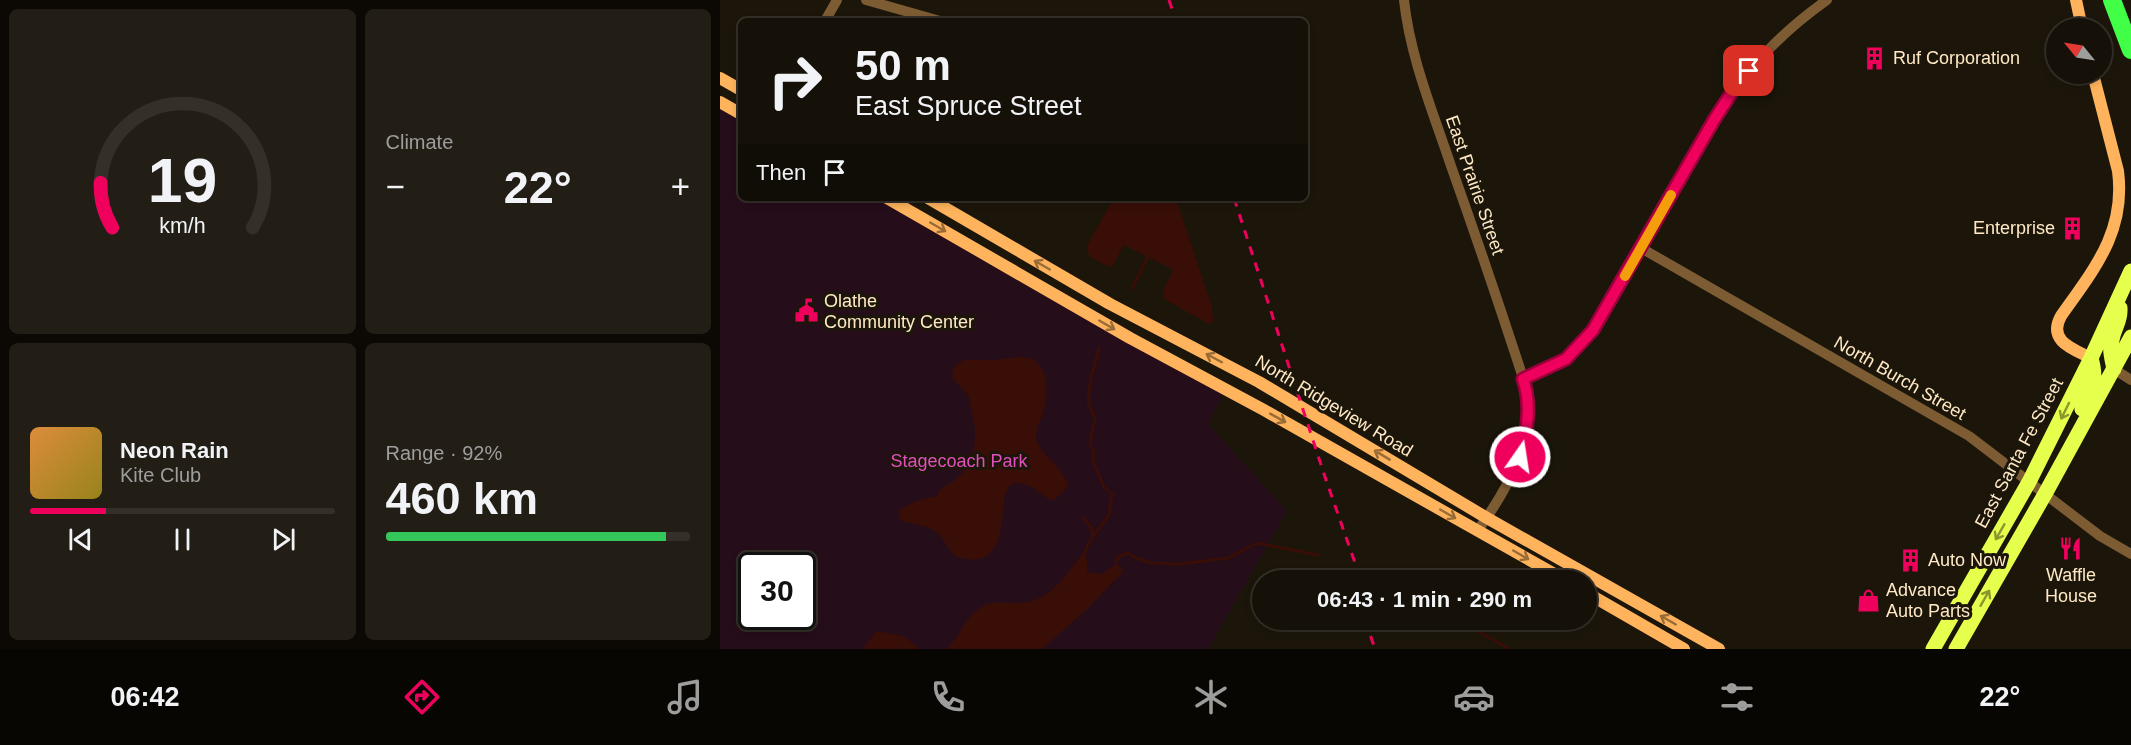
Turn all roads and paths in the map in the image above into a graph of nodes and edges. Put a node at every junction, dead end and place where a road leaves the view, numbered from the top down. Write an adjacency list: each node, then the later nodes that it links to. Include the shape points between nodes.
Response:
1 (837, 0): 7 (street)
2 (866, 0): 8 (street)
3 (1404, 0): 24 (street, East Prairie Street, via 1407,29 1427,94)
4 (1827, 0): 18 (street, via 1797,21 1734,89)
5 (2076, 0): 9 (main road)
6 (2112, 0): 10 (highway)
7 (827, 18)
8 (929, 18)
9 (2080, 18)
10 (2131, 50)
11 (720, 78): 13 (main road)
12 (2096, 84): 22 (main road, via 2118,171 2117,214 2105,250 2061,316 2056,332 2066,345)
13 (738, 88)
14 (720, 102): 15 (main road)
15 (738, 112)
16 (892, 201): 30 (main road, North Ridgeview Road, one-way to 30, via 1130,338)
17 (933, 201): 29 (main road, North Ridgeview Road, one-way to 17, via 1259,382 1110,304)
18 (1641, 248): 24 (street, via 1584,342 1566,359); 27 (street, North Burch Street, via 1969,436)
19 (2131, 271): 20 (main road, East Santa Fe Street)
20 (2120, 296): 22 (main road, East Santa Fe Street); 23 (main road, via 2121,320 2110,353)
21 (2131, 337): 23 (main road)
22 (2091, 358): 26 (main road, via 2095,373 2082,410); 27 (main road, East Santa Fe Street, one-way to 27)
23 (2114, 369): 25 (street); 26 (main road)
24 (1523, 379): 29 (street, East Prairie Street, via 1528,417 1520,457)
25 (2131, 380)
26 (2080, 431): 28 (main road)
27 (2029, 482): 28 (street, North Burch Street); 36 (main road, East Santa Fe Street, one-way to 36)
28 (2045, 494): 31 (street, North Burch Street); 37 (main road, one-way to 28)
29 (1487, 518): 30 (street, East Prairie Street); 35 (main road, North Ridgeview Road, one-way to 29)
30 (1478, 530): 32 (main road, North Ridgeview Road, one-way to 32)
31 (2131, 554)
32 (1548, 570)
33 (1597, 599): 34 (main road)
34 (1684, 649)
35 (1719, 649)
36 (1933, 649)
37 (1956, 649)

